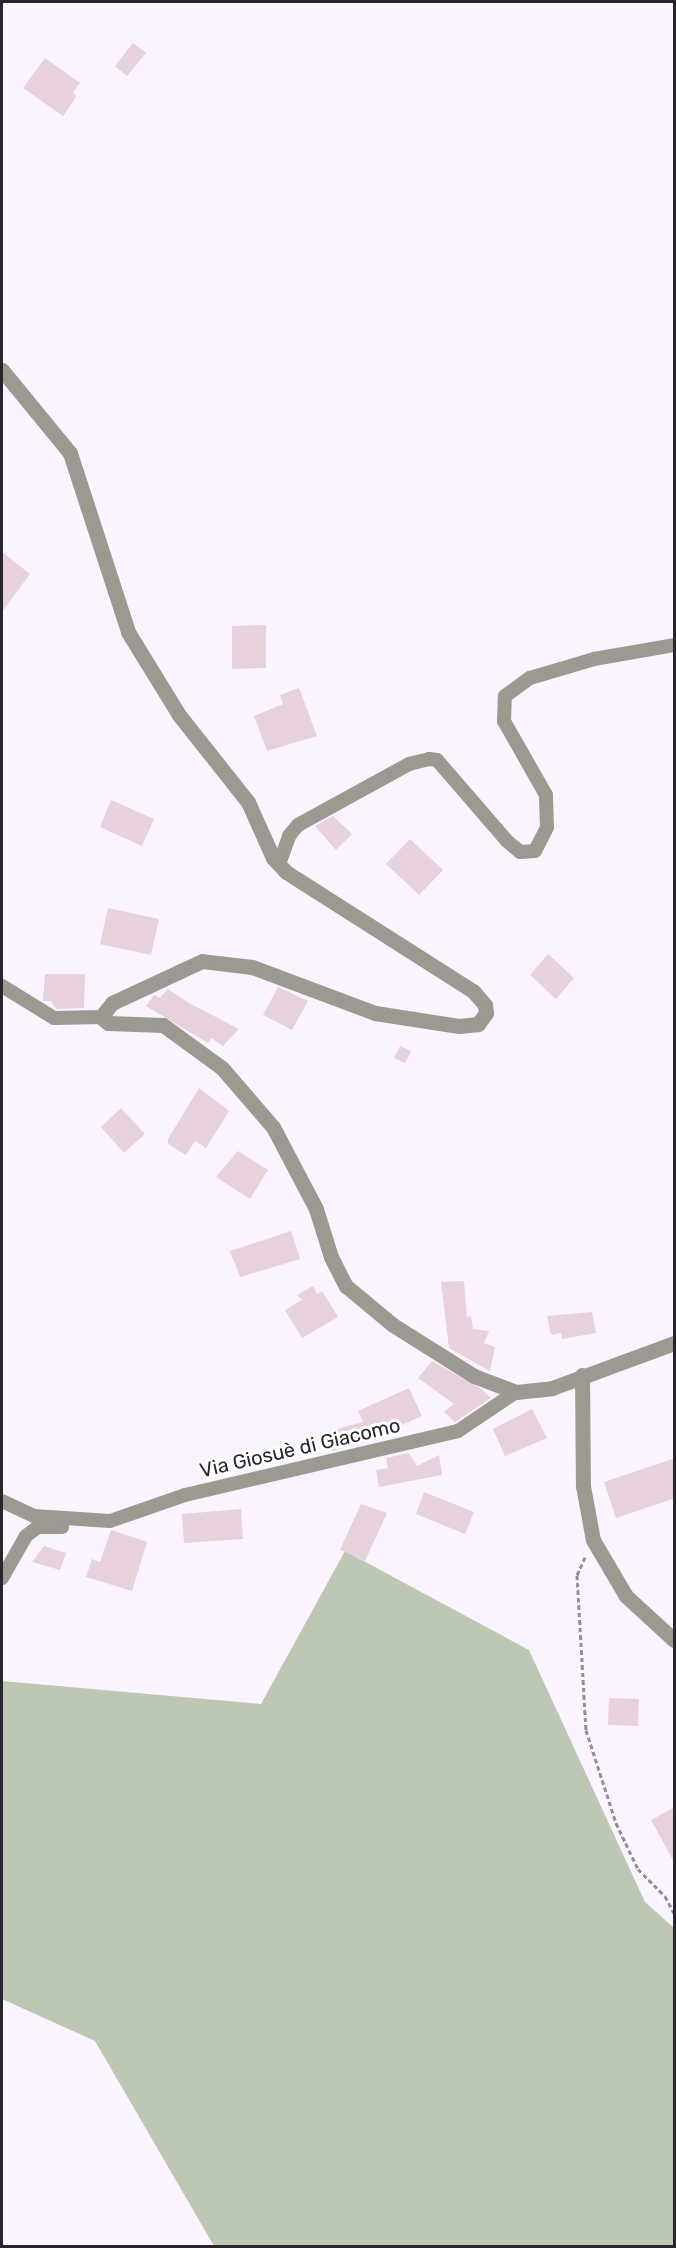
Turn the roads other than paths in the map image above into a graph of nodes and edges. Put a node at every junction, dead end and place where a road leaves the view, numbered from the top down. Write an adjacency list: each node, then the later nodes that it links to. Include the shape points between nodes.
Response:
1 (2, 370): 3 (street, via 70,453 128,632 179,715 248,802)
2 (675, 645): 3 (street, via 594,659 530,678 505,696 504,721 546,795 547,827 535,851 520,852 507,841 437,760 429,759 409,764 298,825 289,836)
3 (279, 864): 5 (street, via 473,991 485,1005 484,1019 478,1024 459,1026 375,1013 252,967 214,961 184,966 112,1003)
4 (2, 986): 5 (street, via 54,1018)
5 (101, 1017): 8 (street, via 108,1023 164,1025 209,1056 273,1127 316,1209 346,1286 385,1319 474,1376)
6 (675, 1343): 7 (street)
7 (582, 1375): 8 (street, via 552,1388); 12 (street, via 583,1486 593,1540 626,1596)
8 (516, 1392): 10 (street, Via Giosuè di Giacomo, via 458,1431 185,1495 110,1521)
9 (2, 1501): 10 (street, Via Giosuè di Giacomo, via 34,1516)
10 (85, 1522): 11 (street, Via Giosuè di Giacomo, via 38,1527 26,1536)
11 (2, 1578)
12 (675, 1640)

